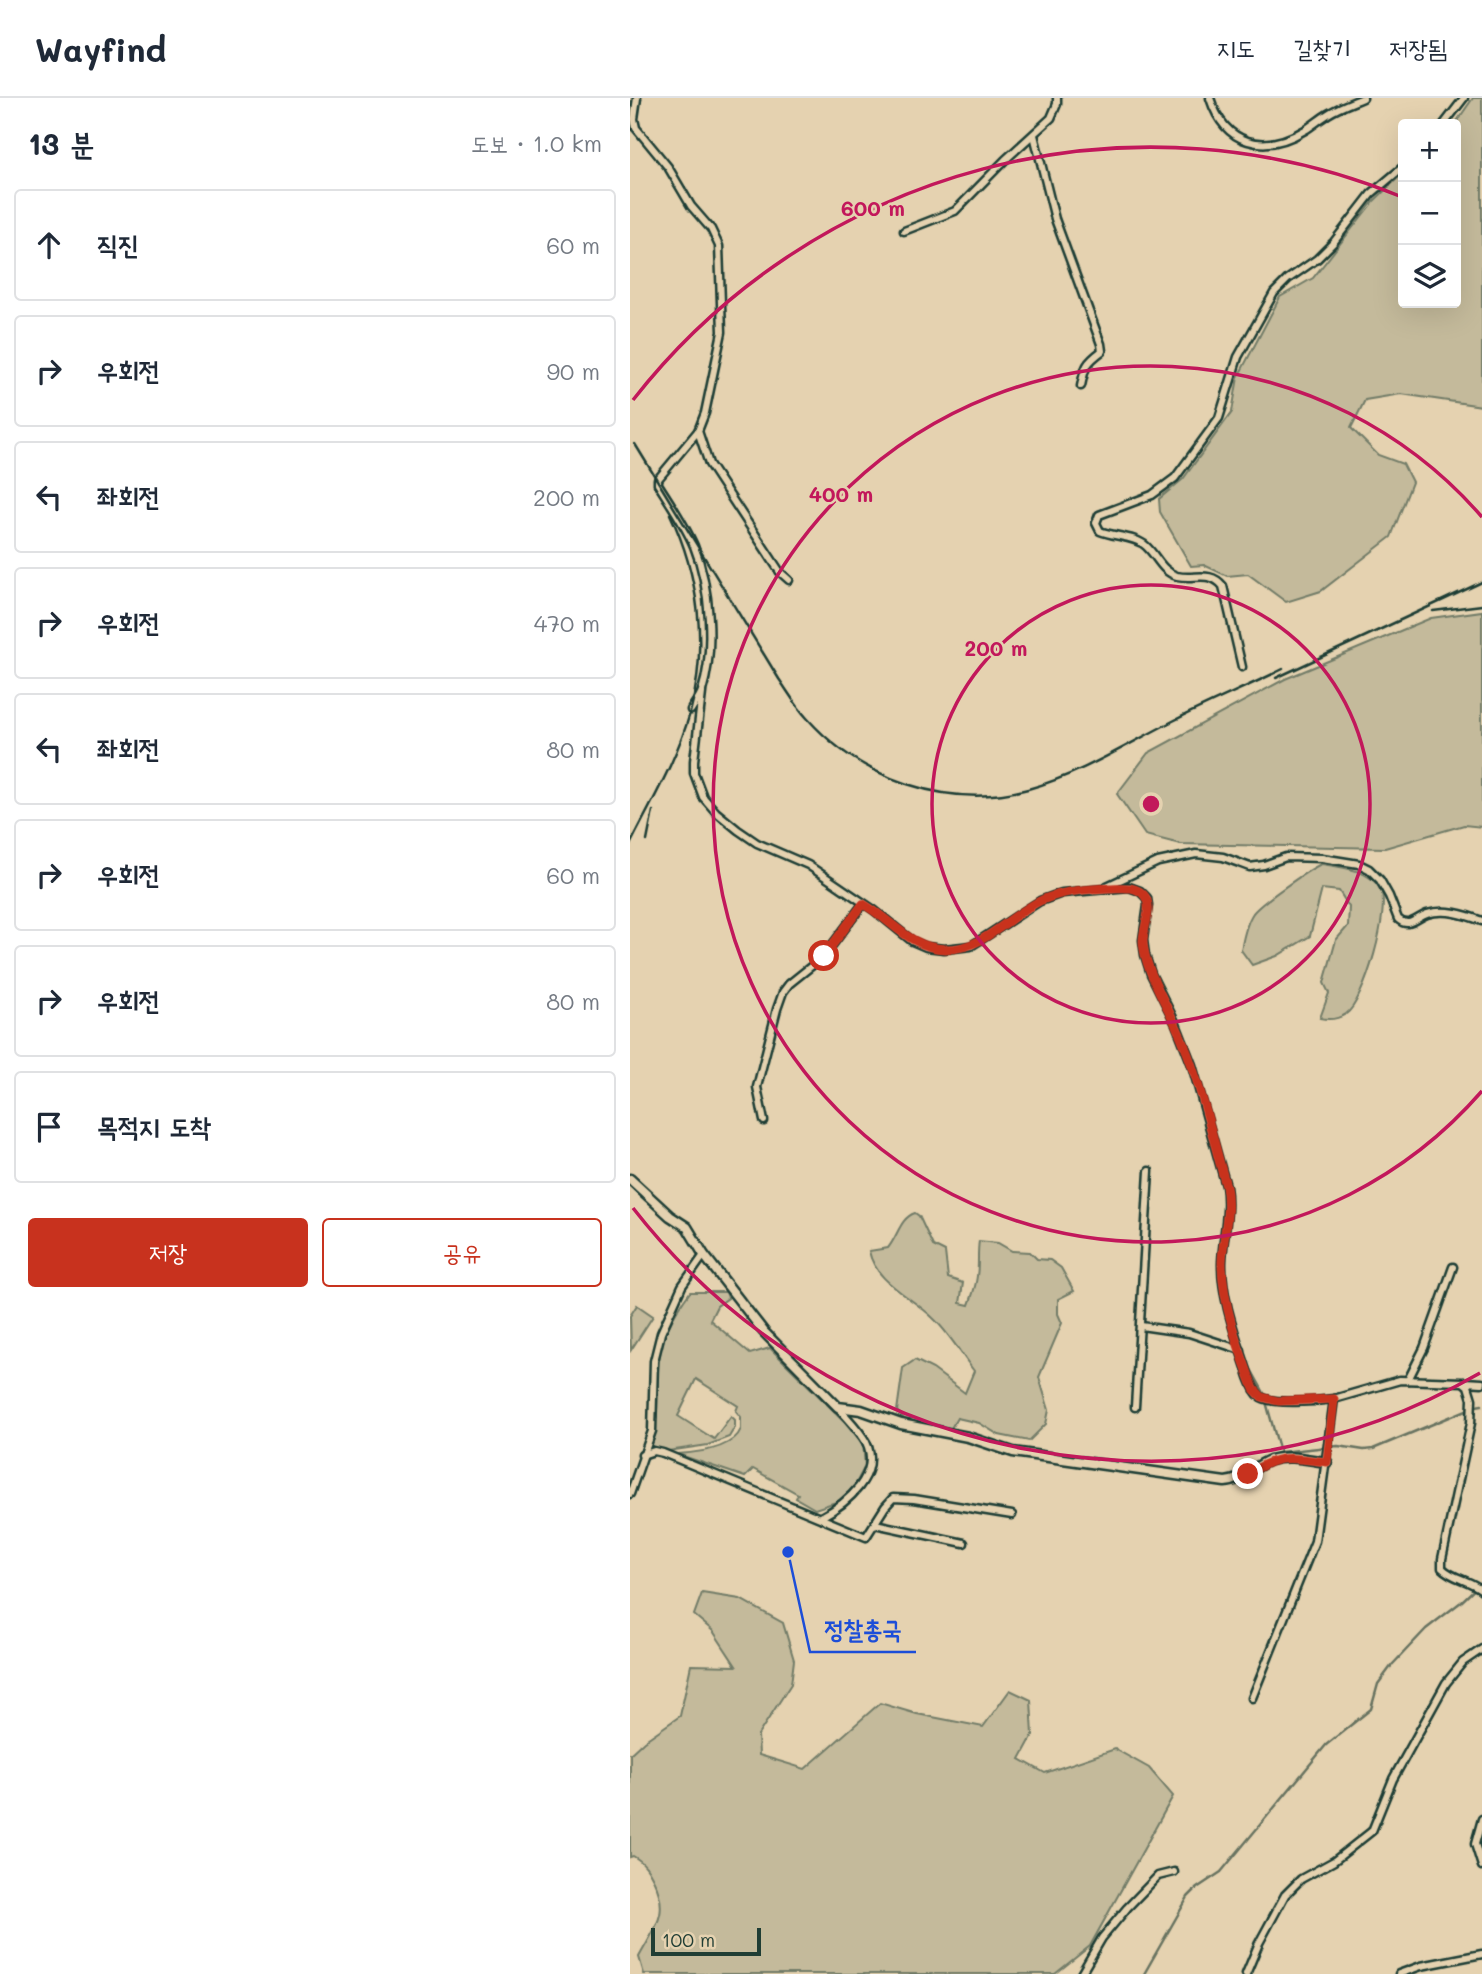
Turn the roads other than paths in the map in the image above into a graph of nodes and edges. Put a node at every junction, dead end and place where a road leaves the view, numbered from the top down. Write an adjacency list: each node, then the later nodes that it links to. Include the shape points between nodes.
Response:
1 (637, 98): 11 (street, via 636,128 668,167 719,246 722,332)
2 (1057, 98): 7 (street, via 1051,118)
3 (1210, 98): 4 (street, via 1225,128 1253,142 1284,139)
4 (1363, 98)
5 (1464, 98): 6 (street)
6 (1448, 119)
7 (1034, 135): 9 (street, via 956,211); 10 (street, via 1055,219 1101,344 1102,351 1085,365)
8 (1398, 171): 13 (street, via 1371,194 1333,243 1279,286 1238,357 1219,418 1175,478 1153,495 1097,519 1100,531 1140,542 1177,576 1218,579)
9 (904, 231)
10 (1081, 386)
11 (698, 431): 12 (street, via 709,464); 14 (street, via 658,484 693,543 703,574 708,651)
12 (789, 580)
13 (1242, 667)
14 (702, 693): 15 (street); 17 (street, via 694,773 703,797 757,843 808,865)
15 (691, 710)
16 (1102, 888): 17 (street, via 1040,901 985,939 959,948 926,947 912,941); 18 (street, via 1158,862 1196,854 1211,854 1250,867 1286,857 1322,858 1369,869 1380,880 1402,923 1442,912); 25 (street, via 1129,887 1147,898 1145,955 1192,1065 1226,1186 1223,1277)
17 (863, 904): 19 (street, via 824,956 783,992 757,1087)
18 (1482, 921)
19 (764, 1121)
20 (1149, 1171): 24 (street)
21 (630, 1179): 22 (street, via 687,1227)
22 (704, 1255): 30 (street, via 764,1332); 32 (street, via 682,1286 661,1333 654,1361 652,1431)
23 (1453, 1267): 26 (street)
24 (1141, 1326): 25 (street, via 1189,1333); 31 (street)
25 (1241, 1350): 29 (street, via 1254,1389 1266,1398)
26 (1408, 1380): 27 (street); 29 (street)
27 (1463, 1382): 28 (street); 39 (street, via 1472,1407 1442,1568)
28 (1482, 1383)
29 (1334, 1399): 33 (street)
30 (838, 1407): 33 (street, via 1013,1452 1225,1482 1270,1460); 36 (street, via 867,1446 867,1469 859,1489)
31 (1135, 1407)
32 (642, 1455): 34 (street); 36 (street, via 663,1453)
33 (1327, 1462): 41 (street, via 1315,1541)
34 (630, 1494)
35 (1012, 1515): 37 (street, via 901,1497 893,1498)
36 (821, 1517): 37 (street, via 866,1537)
37 (875, 1524): 38 (street)
38 (964, 1543)
39 (1482, 1590)
40 (1482, 1649): 47 (street, via 1463,1662 1446,1683 1393,1779 1372,1831 1285,1895)
41 (1252, 1698)
42 (1482, 1819): 43 (street, via 1475,1844)
43 (1482, 1866)
44 (1174, 1872): 46 (street, via 1158,1876 1127,1908)
45 (1482, 1954): 48 (street)
46 (1081, 1974)
47 (1246, 1974)
48 (1399, 1974)

